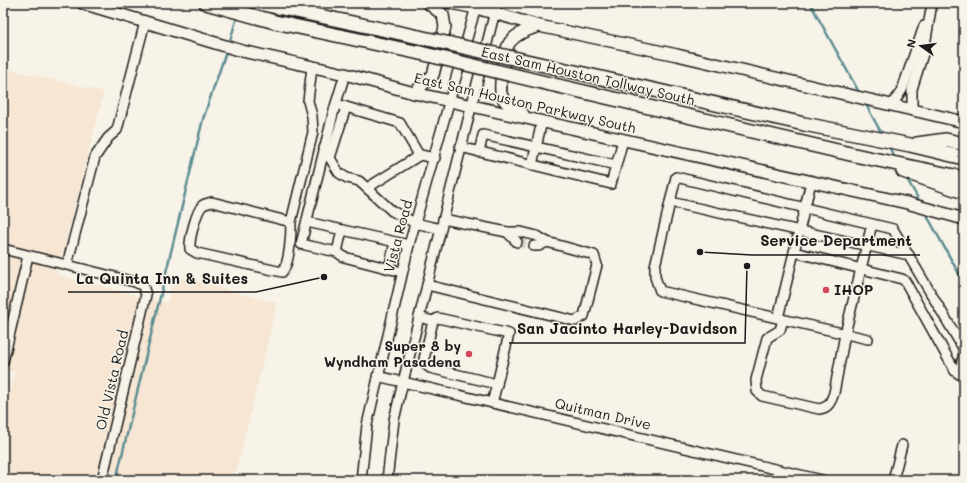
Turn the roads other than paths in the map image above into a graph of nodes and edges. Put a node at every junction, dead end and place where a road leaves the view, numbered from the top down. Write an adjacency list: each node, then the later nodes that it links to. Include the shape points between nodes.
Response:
1 (82, 3): 10 (main road, East Sam Houston Parkway South)
2 (206, 3): 32 (highway, East Sam Houston Tollway South, bridge, via 275,22 420,52)
3 (258, 3): 26 (highway, East Sam Houston Tollway South, bridge, via 850,134)
4 (428, 3): 14 (main road, via 443,16 445,27 433,75)
5 (452, 3): 7 (main road)
6 (932, 3): 9 (street)
7 (477, 5): 8 (main road); 15 (street, Vista Road)
8 (496, 8): 11 (main road); 18 (street)
9 (928, 17): 17 (street, via 902,90); 20 (street, via 924,51 912,89)
10 (145, 22): 12 (main road, East Sam Houston Parkway South, via 208,42); 65 (street, via 117,130 95,157)
11 (539, 26): 17 (main road); 21 (main road, via 517,35 509,43 500,87 502,96 512,108)
12 (312, 67): 13 (main road, East Sam Houston Parkway South); 46 (street, via 308,101 313,132)
13 (345, 74): 14 (main road, East Sam Houston Parkway South); 16 (street)
14 (414, 93): 15 (main road, East Sam Houston Parkway South)
15 (449, 101): 18 (main road, East Sam Houston Parkway South); 34 (street, Vista Road)
16 (336, 104): 19 (street); 29 (street)
17 (889, 104): 20 (main road)
18 (472, 105): 21 (main road, East Sam Houston Parkway South); 27 (street)
19 (346, 107): 31 (street, via 400,123); 33 (street)
20 (912, 110): 23 (main road)
21 (530, 118): 22 (main road, East Sam Houston Parkway South)
22 (542, 121): 24 (main road, East Sam Houston Parkway South); 28 (street)
23 (964, 122)
24 (623, 140): 37 (street); 39 (main road, East Sam Houston Parkway South)
25 (964, 144): 26 (highway, via 946,140)
26 (919, 145): 35 (highway, East Sam Houston Tollway South)
27 (460, 147): 30 (street); 45 (street)
28 (536, 147): 30 (street, via 484,135); 36 (street); 37 (street)
29 (324, 148): 33 (street); 47 (street)
30 (479, 152): 36 (street)
31 (419, 155): 34 (street); 40 (street)
32 (859, 156): 38 (highway, East Sam Houston Tollway South); 41 (highway)
33 (330, 158): 40 (street, via 342,176 359,181)
34 (434, 158): 48 (street, Vista Road)
35 (964, 158)
36 (532, 165): 37 (street, via 611,184)
37 (616, 165)
38 (964, 178)
39 (811, 182): 43 (street); 44 (main road, East Sam Houston Parkway South, via 907,203)
40 (368, 188): 48 (street, via 392,211)
41 (964, 192)
42 (670, 202): 43 (street, via 676,177); 52 (street); 73 (street, via 655,266 660,291)
43 (805, 208): 49 (street); 52 (street)
44 (960, 218)
45 (443, 219): 50 (street); 53 (street)
46 (291, 222): 46 (street, via 212,202 206,203 199,211 190,249 197,253 282,272 291,237)
47 (307, 222): 51 (street); 61 (street, via 302,244)
48 (415, 223): 50 (street); 57 (street, Vista Road)
49 (872, 224): 59 (street); 63 (street, via 893,229)
50 (441, 229): 71 (street)
51 (342, 230): 54 (street); 61 (street)
52 (799, 231): 59 (street); 62 (street)
53 (507, 232): 55 (street); 56 (street, via 537,236)
54 (396, 242): 57 (street); 66 (street)
55 (517, 242)
56 (547, 242): 58 (street); 71 (street, via 594,255 596,260 597,265 584,316 575,321)
57 (409, 245): 68 (street, Vista Road)
58 (534, 246)
59 (866, 246): 63 (street); 67 (street)
60 (3, 249): 64 (street)
61 (337, 252): 66 (street, via 344,257)
62 (794, 252): 67 (street); 73 (street)
63 (909, 255): 69 (street)
64 (28, 256): 65 (street); 78 (street)
65 (67, 265): 84 (street, Old Vista Road, via 135,282 143,286 146,295)
66 (389, 269): 68 (street)
67 (861, 269): 70 (street, via 902,279); 75 (street)
68 (402, 272): 79 (street, Vista Road)
69 (920, 273): 70 (street); 77 (street)
70 (905, 282): 77 (street, via 959,374)
71 (427, 285): 72 (street)
72 (419, 317): 74 (street); 80 (street)
73 (781, 319): 75 (street); 75 (street, via 780,330 767,338 756,380 759,394 768,398 819,409 828,406 834,392)
74 (433, 321): 81 (street, via 424,359 426,365); 81 (street, via 438,318 509,334)
75 (845, 334): 76 (street)
76 (868, 339)
77 (964, 352)
78 (3, 362)
79 (377, 376): 80 (street, Quitman Drive); 85 (street, Vista Road, via 367,425)
80 (402, 382): 82 (street, Quitman Drive); 86 (street, via 394,420)
81 (497, 384): 82 (street)
82 (492, 403): 87 (street, Quitman Drive)
83 (902, 445): 88 (street)
84 (102, 480)
85 (361, 480)
86 (387, 480)
87 (822, 480)
88 (893, 480)

